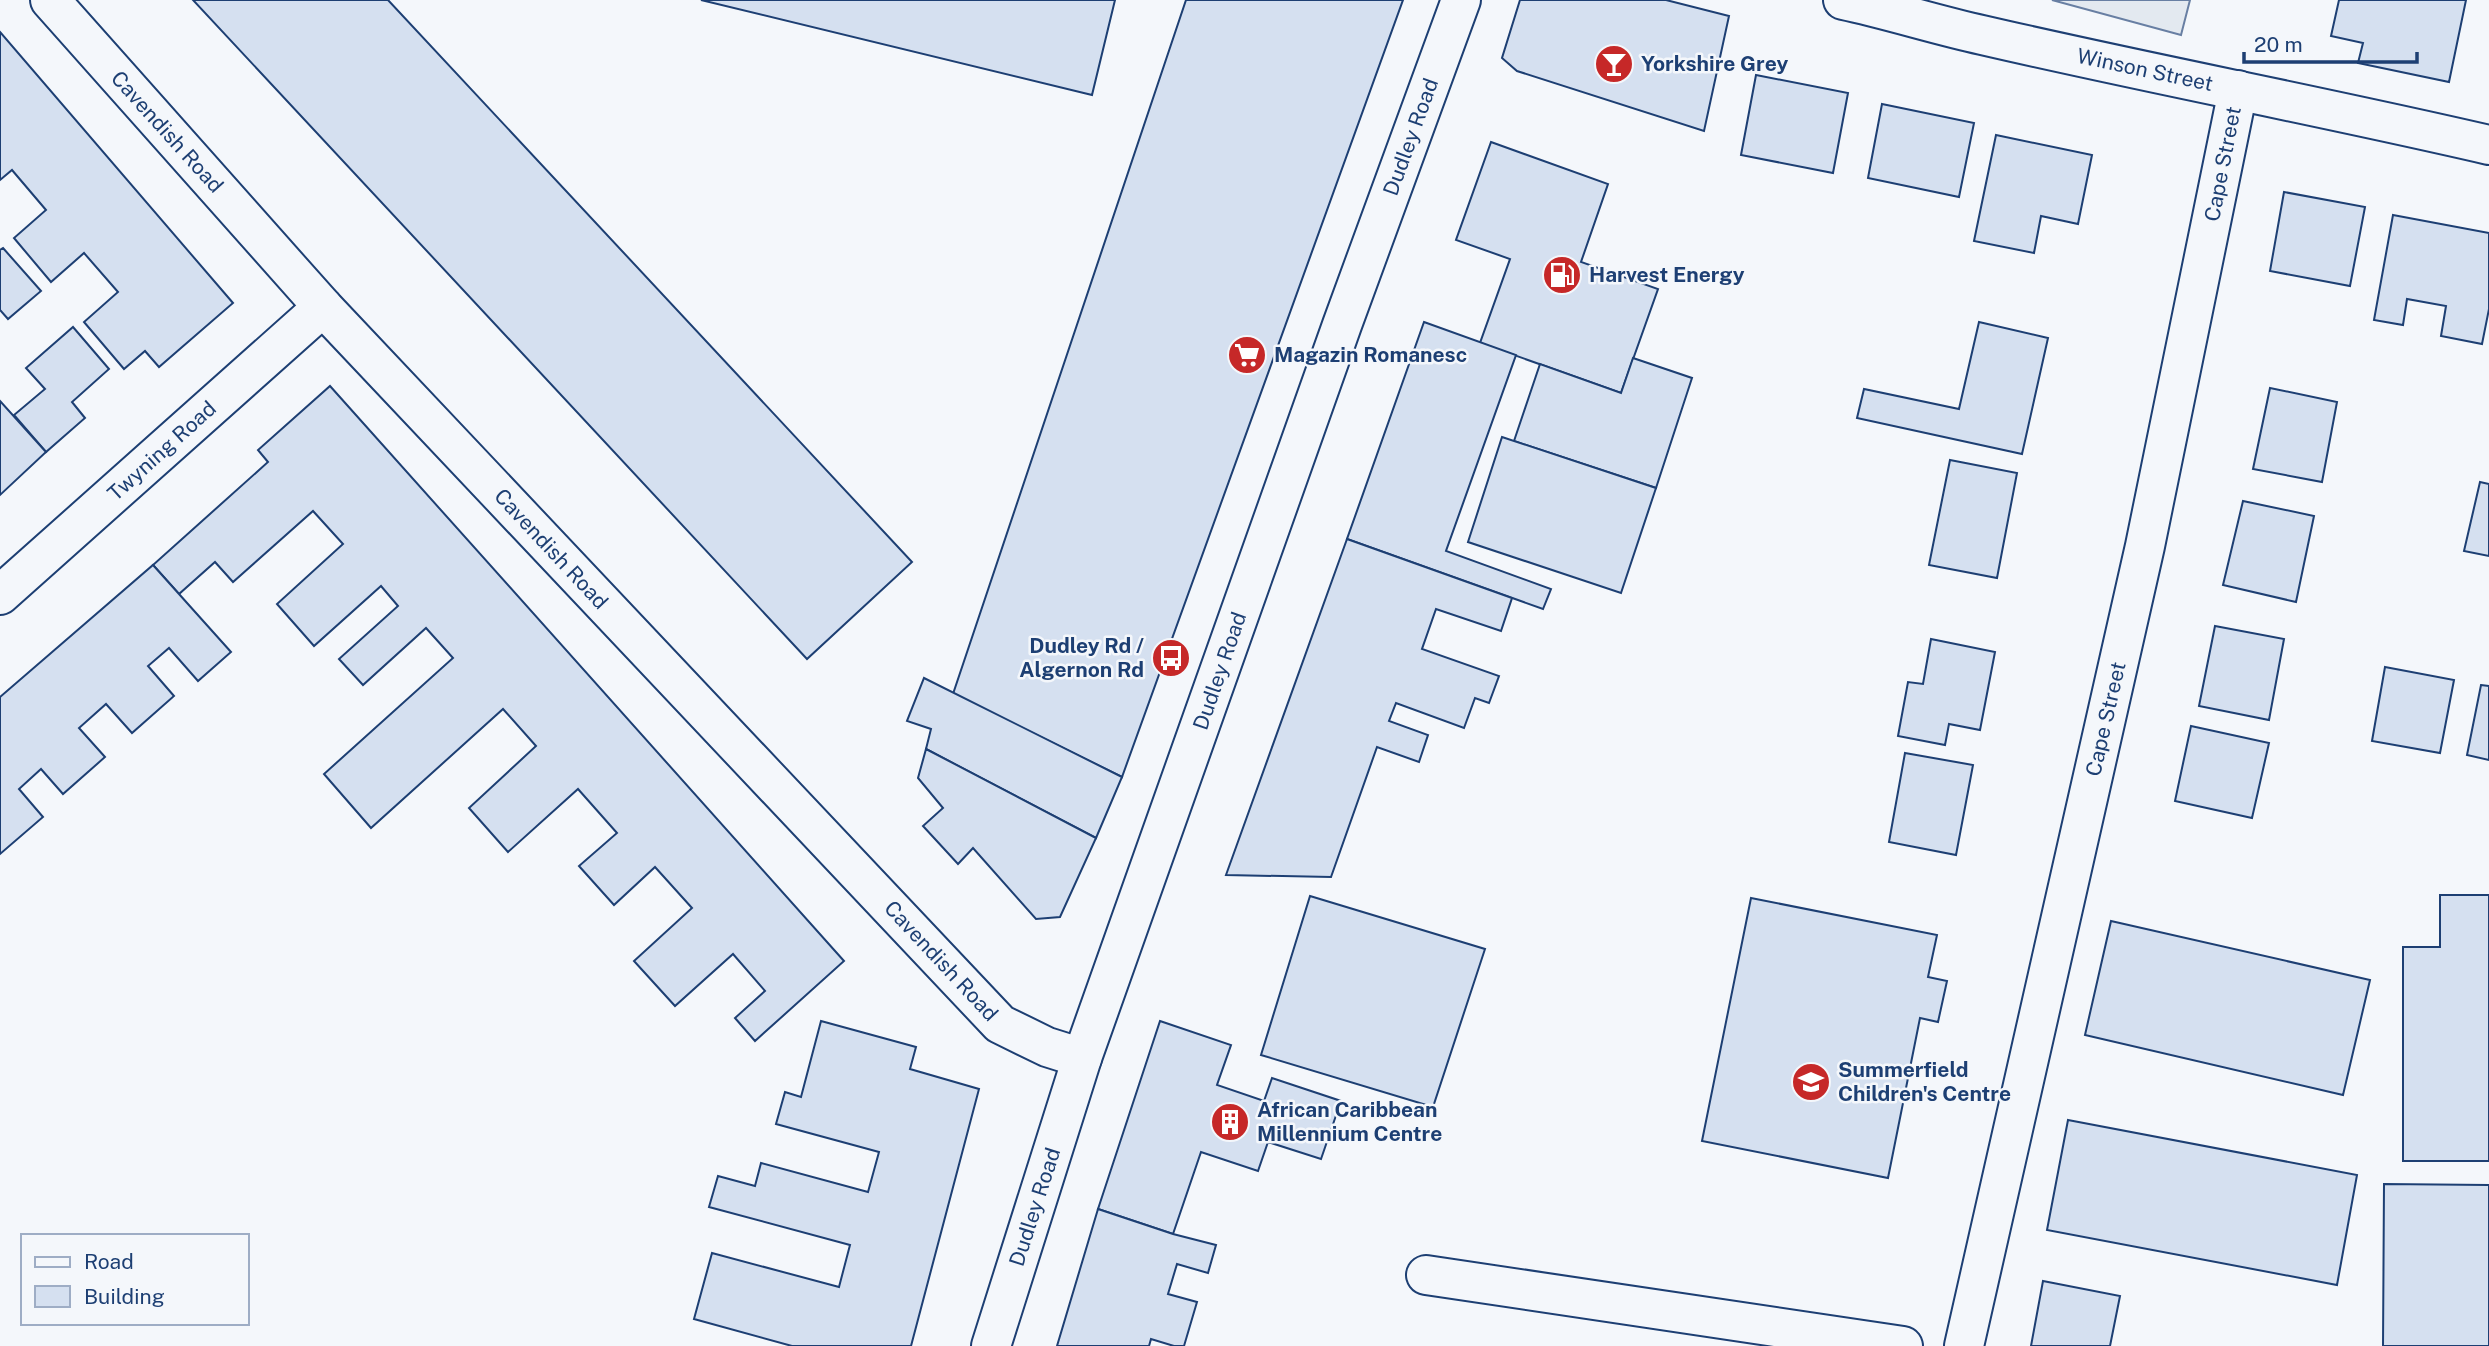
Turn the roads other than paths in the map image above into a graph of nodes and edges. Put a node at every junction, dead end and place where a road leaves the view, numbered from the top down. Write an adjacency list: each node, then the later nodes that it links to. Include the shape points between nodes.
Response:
1 (50, 0): 6 (street, Cavendish Road)
2 (1461, 0): 8 (street, Dudley Road)
3 (1843, 0): 4 (street, Winson Street, via 1979,35)
4 (2238, 90): 5 (street, Winson Street); 12 (street, Cape Street, via 2145,546)
5 (2489, 145)
6 (323, 307): 7 (street, Twyning Road); 8 (street, Cavendish Road, via 1000,1024)
7 (0, 596)
8 (1082, 1058): 10 (street, Dudley Road)
9 (1426, 1275): 11 (street)
10 (991, 1346)
11 (1903, 1346)
12 (1964, 1346)

